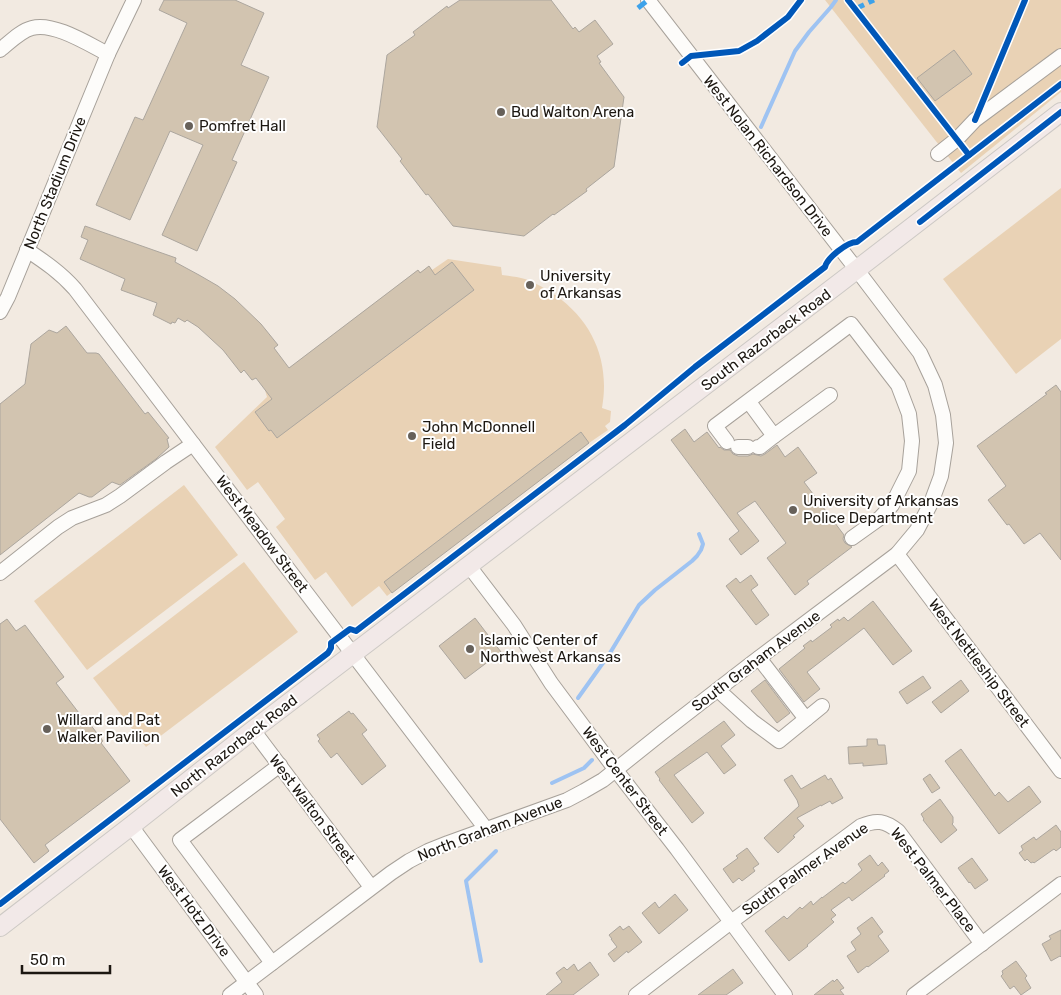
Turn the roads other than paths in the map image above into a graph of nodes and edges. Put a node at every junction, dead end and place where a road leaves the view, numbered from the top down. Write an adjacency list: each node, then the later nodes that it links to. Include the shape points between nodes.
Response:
1 (134, 0): 4 (street, North Stadium Drive)
2 (648, 0): 9 (street, West Nolan Richardson Drive)
3 (0, 50): 4 (street, via 31,28 40,27 58,30)
4 (108, 54): 8 (street, North Stadium Drive)
5 (1061, 56): 7 (street, via 975,120)
6 (1061, 112): 9 (main road, South Razorback Road)
7 (938, 154)
8 (27, 250): 10 (street, North Stadium Drive); 14 (street, West Meadow Street, via 54,268 76,289)
9 (857, 270): 16 (street, West Nolan Richardson Drive, via 920,354 935,385 943,415 946,443 941,476 931,504); 17 (main road, South Razorback Road)
10 (0, 312)
11 (830, 395): 13 (street)
12 (749, 402): 13 (street); 13 (street, via 715,426 743,446 760,447); 15 (street, via 851,324 892,377 909,414 912,441 910,471 892,506)
13 (774, 436)
14 (193, 444): 18 (street, via 106,505 58,526); 19 (street, West Meadow Street)
15 (852, 538)
16 (897, 554): 20 (street, South Graham Avenue); 27 (street, West Nettleship Street)
17 (469, 566): 19 (main road, North Razorback Road); 26 (street, West Center Street)
18 (0, 572)
19 (353, 654): 24 (main road, North Razorback Road); 30 (street, West Meadow Street)
20 (759, 658): 21 (street, South Graham Avenue); 23 (street)
21 (718, 690): 23 (street, via 779,741); 26 (street, South Graham Avenue)
22 (822, 706): 23 (street)
23 (806, 719)
24 (253, 730): 25 (street, West Walton Street); 29 (main road, North Razorback Road)
25 (280, 765): 32 (street, West Walton Street); 36 (street, via 180,840)
26 (615, 769): 30 (street, North Graham Avenue, via 603,780 567,800); 33 (street, West Center Street)
27 (1061, 771)
28 (881, 822): 33 (street, South Palmer Avenue, via 861,826); 35 (street, West Palmer Place, via 898,831)
29 (131, 826): 34 (main road, North Razorback Road); 37 (street, West Hotz Drive)
30 (486, 829): 32 (street, North Graham Avenue, via 428,851)
31 (1061, 884): 35 (street)
32 (372, 887): 36 (street, North Graham Avenue)
33 (731, 922): 40 (street, South Palmer Avenue); 41 (street, West Center Street)
34 (0, 926)
35 (982, 944): 42 (street)
36 (272, 963): 37 (street, North Graham Avenue)
37 (246, 982): 38 (street, North Graham Avenue); 39 (street, West Hotz Drive)
38 (230, 995)
39 (256, 995)
40 (636, 995)
41 (785, 995)
42 (914, 995)

